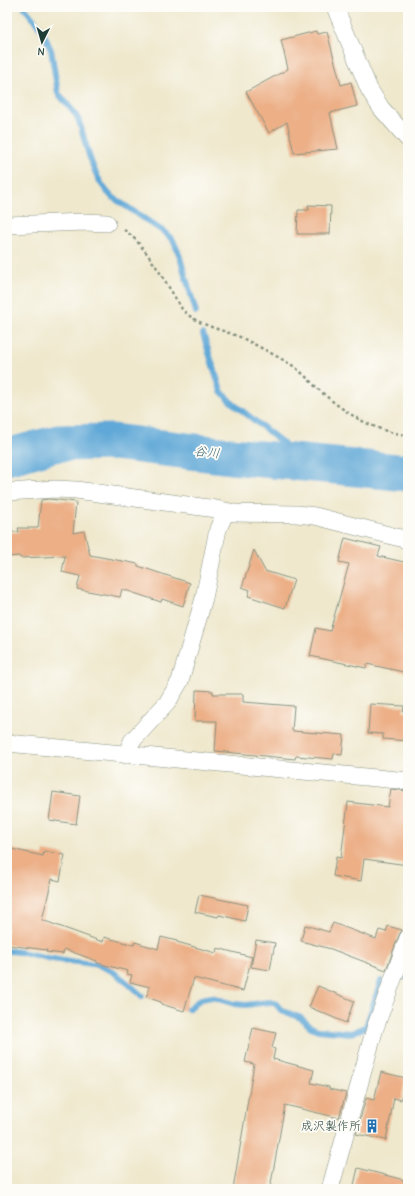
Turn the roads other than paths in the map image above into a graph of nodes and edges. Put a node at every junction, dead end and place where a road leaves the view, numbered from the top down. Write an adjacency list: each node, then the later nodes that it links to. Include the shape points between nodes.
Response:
1 (335, 7): 2 (street, via 369,89 380,108)
2 (408, 139)
3 (107, 223): 4 (street)
4 (7, 225)
5 (7, 492): 6 (street, via 76,490)
6 (226, 511): 7 (street, via 315,516); 9 (street, via 218,529 204,598 180,680 167,703 132,741)
7 (408, 540)
8 (7, 743): 9 (street)
9 (126, 755): 10 (street)
10 (408, 781)
11 (408, 938): 12 (street, via 376,1028)
12 (330, 1189)

